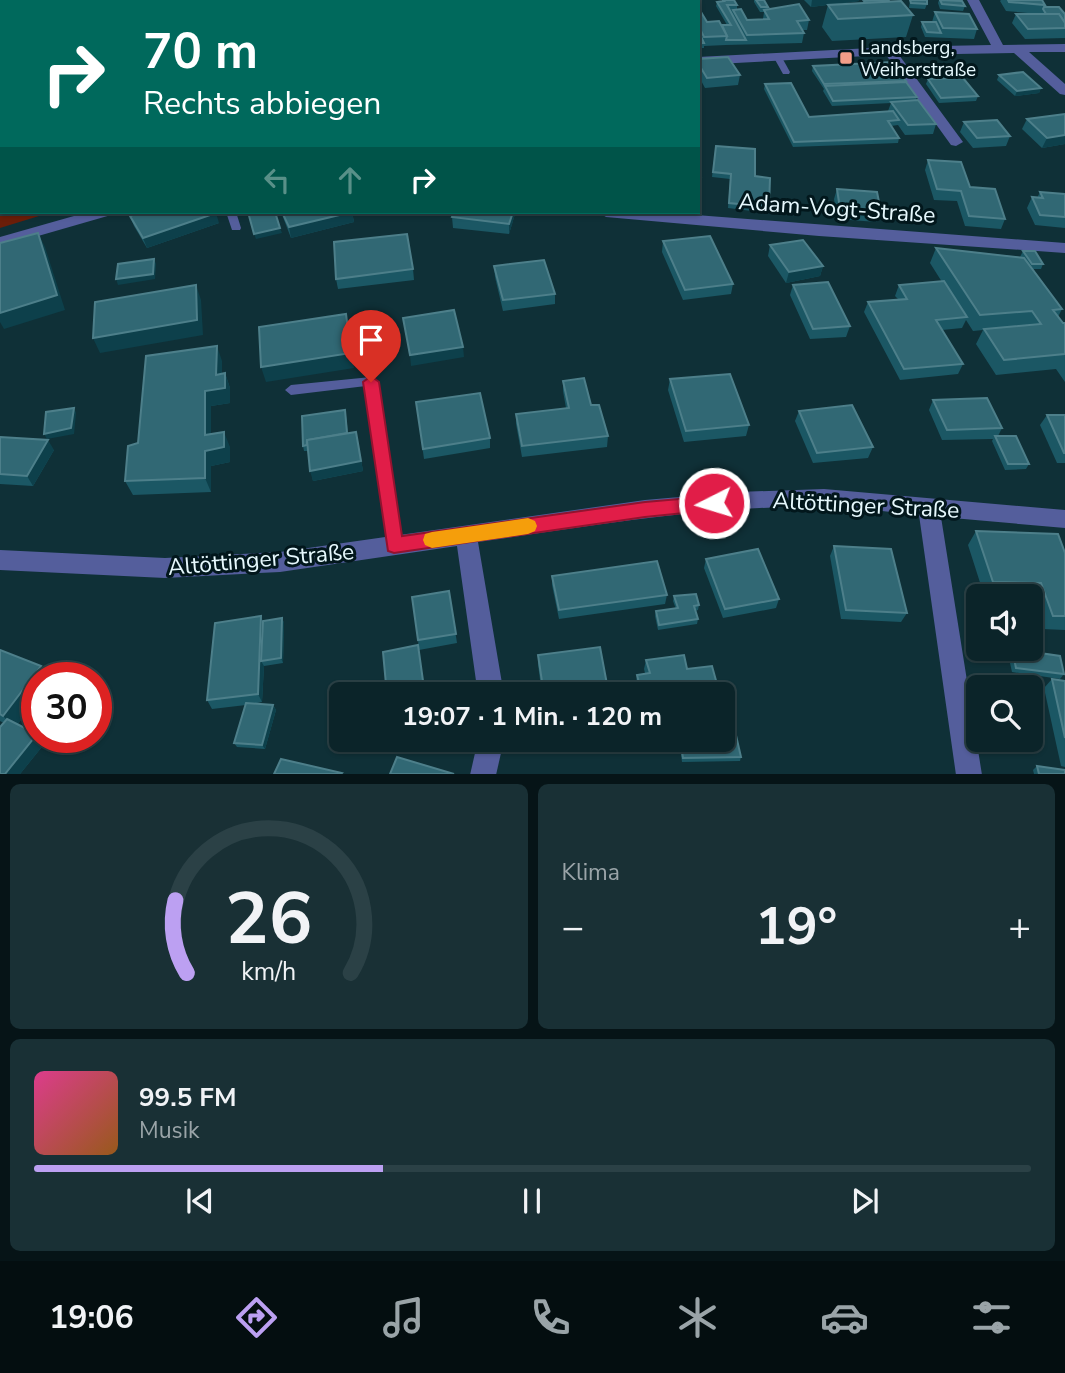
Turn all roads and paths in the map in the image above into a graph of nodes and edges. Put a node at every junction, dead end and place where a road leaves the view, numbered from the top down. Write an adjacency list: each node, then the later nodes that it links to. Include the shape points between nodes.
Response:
1 (974, 0): 3 (street)
2 (1065, 48): 4 (street)
3 (999, 49): 4 (street); 5 (street)
4 (1017, 49): 9 (street)
5 (890, 51): 6 (street); 10 (street)
6 (777, 56): 7 (street); 8 (lane)
7 (700, 61)
8 (786, 72)
9 (1065, 91)
10 (956, 142)
11 (95, 214): 15 (street)
12 (232, 214): 14 (lane)
13 (628, 214): 16 (street, Adam-Vogt-Straße)
14 (236, 228)
15 (0, 242)
16 (1065, 248)
17 (291, 390): 21 (lane, via 371,382)
18 (928, 505): 19 (street, Altöttinger Straße); 20 (street, Altöttinger Straße, via 824,498 737,501 645,509); 26 (street)
19 (1065, 519)
20 (466, 535): 21 (street, Altöttinger Straße); 23 (street)
21 (394, 545): 22 (street, Altöttinger Straße, via 280,562 165,568)
22 (0, 559)
23 (489, 682)
24 (489, 752): 25 (street)
25 (484, 774)
26 (970, 774)

